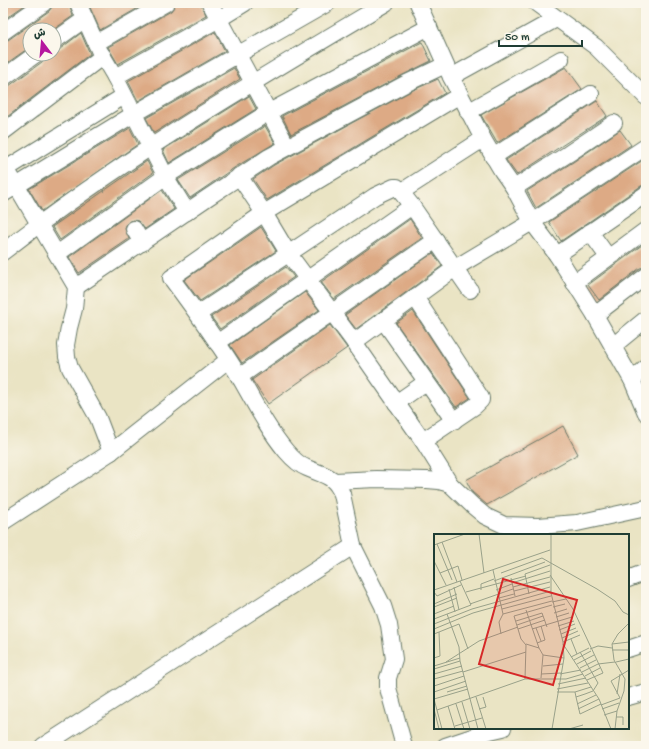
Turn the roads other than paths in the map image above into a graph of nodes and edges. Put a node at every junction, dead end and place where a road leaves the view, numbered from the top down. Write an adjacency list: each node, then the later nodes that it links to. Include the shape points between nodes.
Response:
1 (44, 3): 13 (street)
2 (166, 3): 15 (street)
3 (210, 3): 10 (street)
4 (245, 3): 10 (street)
5 (328, 3): 16 (street)
6 (386, 3): 22 (street)
7 (418, 3): 12 (street)
8 (536, 3): 11 (street)
9 (84, 9): 14 (street); 15 (street)
10 (219, 19): 16 (street); 20 (street)
11 (556, 19): 19 (street); 26 (street, via 596,47)
12 (429, 27): 19 (street); 27 (street)
13 (3, 32)
14 (62, 32)
15 (99, 50): 20 (street); 31 (street)
16 (238, 55): 22 (street); 29 (street)
17 (561, 59): 28 (street)
18 (25, 62): 21 (street)
19 (448, 71): 24 (street); 34 (street, via 407,83)
20 (115, 77): 25 (street)
21 (3, 78)
22 (253, 82): 27 (street); 33 (street)
23 (591, 94): 36 (street)
24 (460, 95): 28 (street); 47 (street)
25 (124, 96): 29 (street); 37 (street)
26 (646, 97)
27 (269, 112): 34 (street); 38 (street)
28 (468, 112): 32 (street)
29 (134, 114): 33 (street); 40 (street)
30 (614, 123): 41 (street)
31 (3, 132)
32 (483, 139): 36 (street); 42 (street)
33 (150, 146): 38 (street); 49 (street)
34 (287, 146): 39 (street)
35 (644, 148): 48 (street)
36 (493, 156): 41 (street)
37 (5, 167): 40 (street)
38 (166, 176): 46 (street); 57 (street)
39 (239, 176): 46 (street); 47 (street)
40 (16, 185): 43 (street); 49 (street)
41 (514, 188): 48 (street)
42 (401, 192): 45 (street); 56 (street, via 394,187 375,196)
43 (3, 194)
44 (646, 194): 52 (street)
45 (412, 206): 53 (street); 62 (street)
46 (186, 212): 54 (street)
47 (264, 213): 56 (street); 68 (street, via 171,278)
48 (532, 222): 58 (street); 60 (street)
49 (39, 224): 55 (street); 57 (street)
50 (134, 229): 54 (street)
51 (646, 230): 59 (street)
52 (590, 232): 58 (street); 59 (street)
53 (436, 240): 60 (street); 67 (street)
54 (142, 243): 64 (street)
55 (3, 252)
56 (288, 253): 62 (street); 68 (street)
57 (57, 254): 64 (street)
58 (557, 255): 63 (street)
59 (608, 257): 63 (street)
60 (455, 268): 65 (street); 66 (street)
61 (646, 276): 69 (street)
62 (308, 279): 67 (street); 73 (street)
63 (574, 283): 69 (street)
64 (76, 288): 84 (street, via 66,345 67,357 70,368 98,418)
65 (470, 290)
66 (416, 297): 71 (street); 82 (street, via 481,398 475,406)
67 (332, 312): 72 (street); 77 (street)
68 (198, 314): 73 (street)
69 (595, 315): 74 (street)
70 (646, 319): 74 (street)
71 (383, 320): 72 (street); 78 (street)
72 (354, 342): 80 (street)
73 (217, 343): 75 (street)
74 (613, 346): 79 (street)
75 (228, 360): 77 (street); 84 (street)
76 (646, 368): 79 (street)
77 (239, 377): 85 (street, via 261,416 292,458 306,468)
78 (426, 382): 80 (street); 82 (street)
79 (639, 391): 81 (street)
80 (396, 403): 83 (street)
81 (646, 413)
82 (454, 420): 83 (street)
83 (423, 441): 86 (street)
84 (111, 452): 88 (street)
85 (335, 481): 86 (street, via 427,480); 90 (street, via 342,494)
86 (450, 484): 89 (street, via 485,516)
87 (646, 508): 89 (street, via 577,523)
88 (3, 522)
89 (506, 530)
90 (354, 546): 98 (street); 99 (street, via 380,599 389,625 394,659 388,678 388,688)
91 (646, 572): 92 (street)
92 (629, 579)
93 (646, 643): 94 (street)
94 (629, 648)
95 (646, 692): 96 (street)
96 (629, 696)
97 (499, 729): 100 (street)
98 (43, 746)
99 (404, 746)
100 (445, 746)

